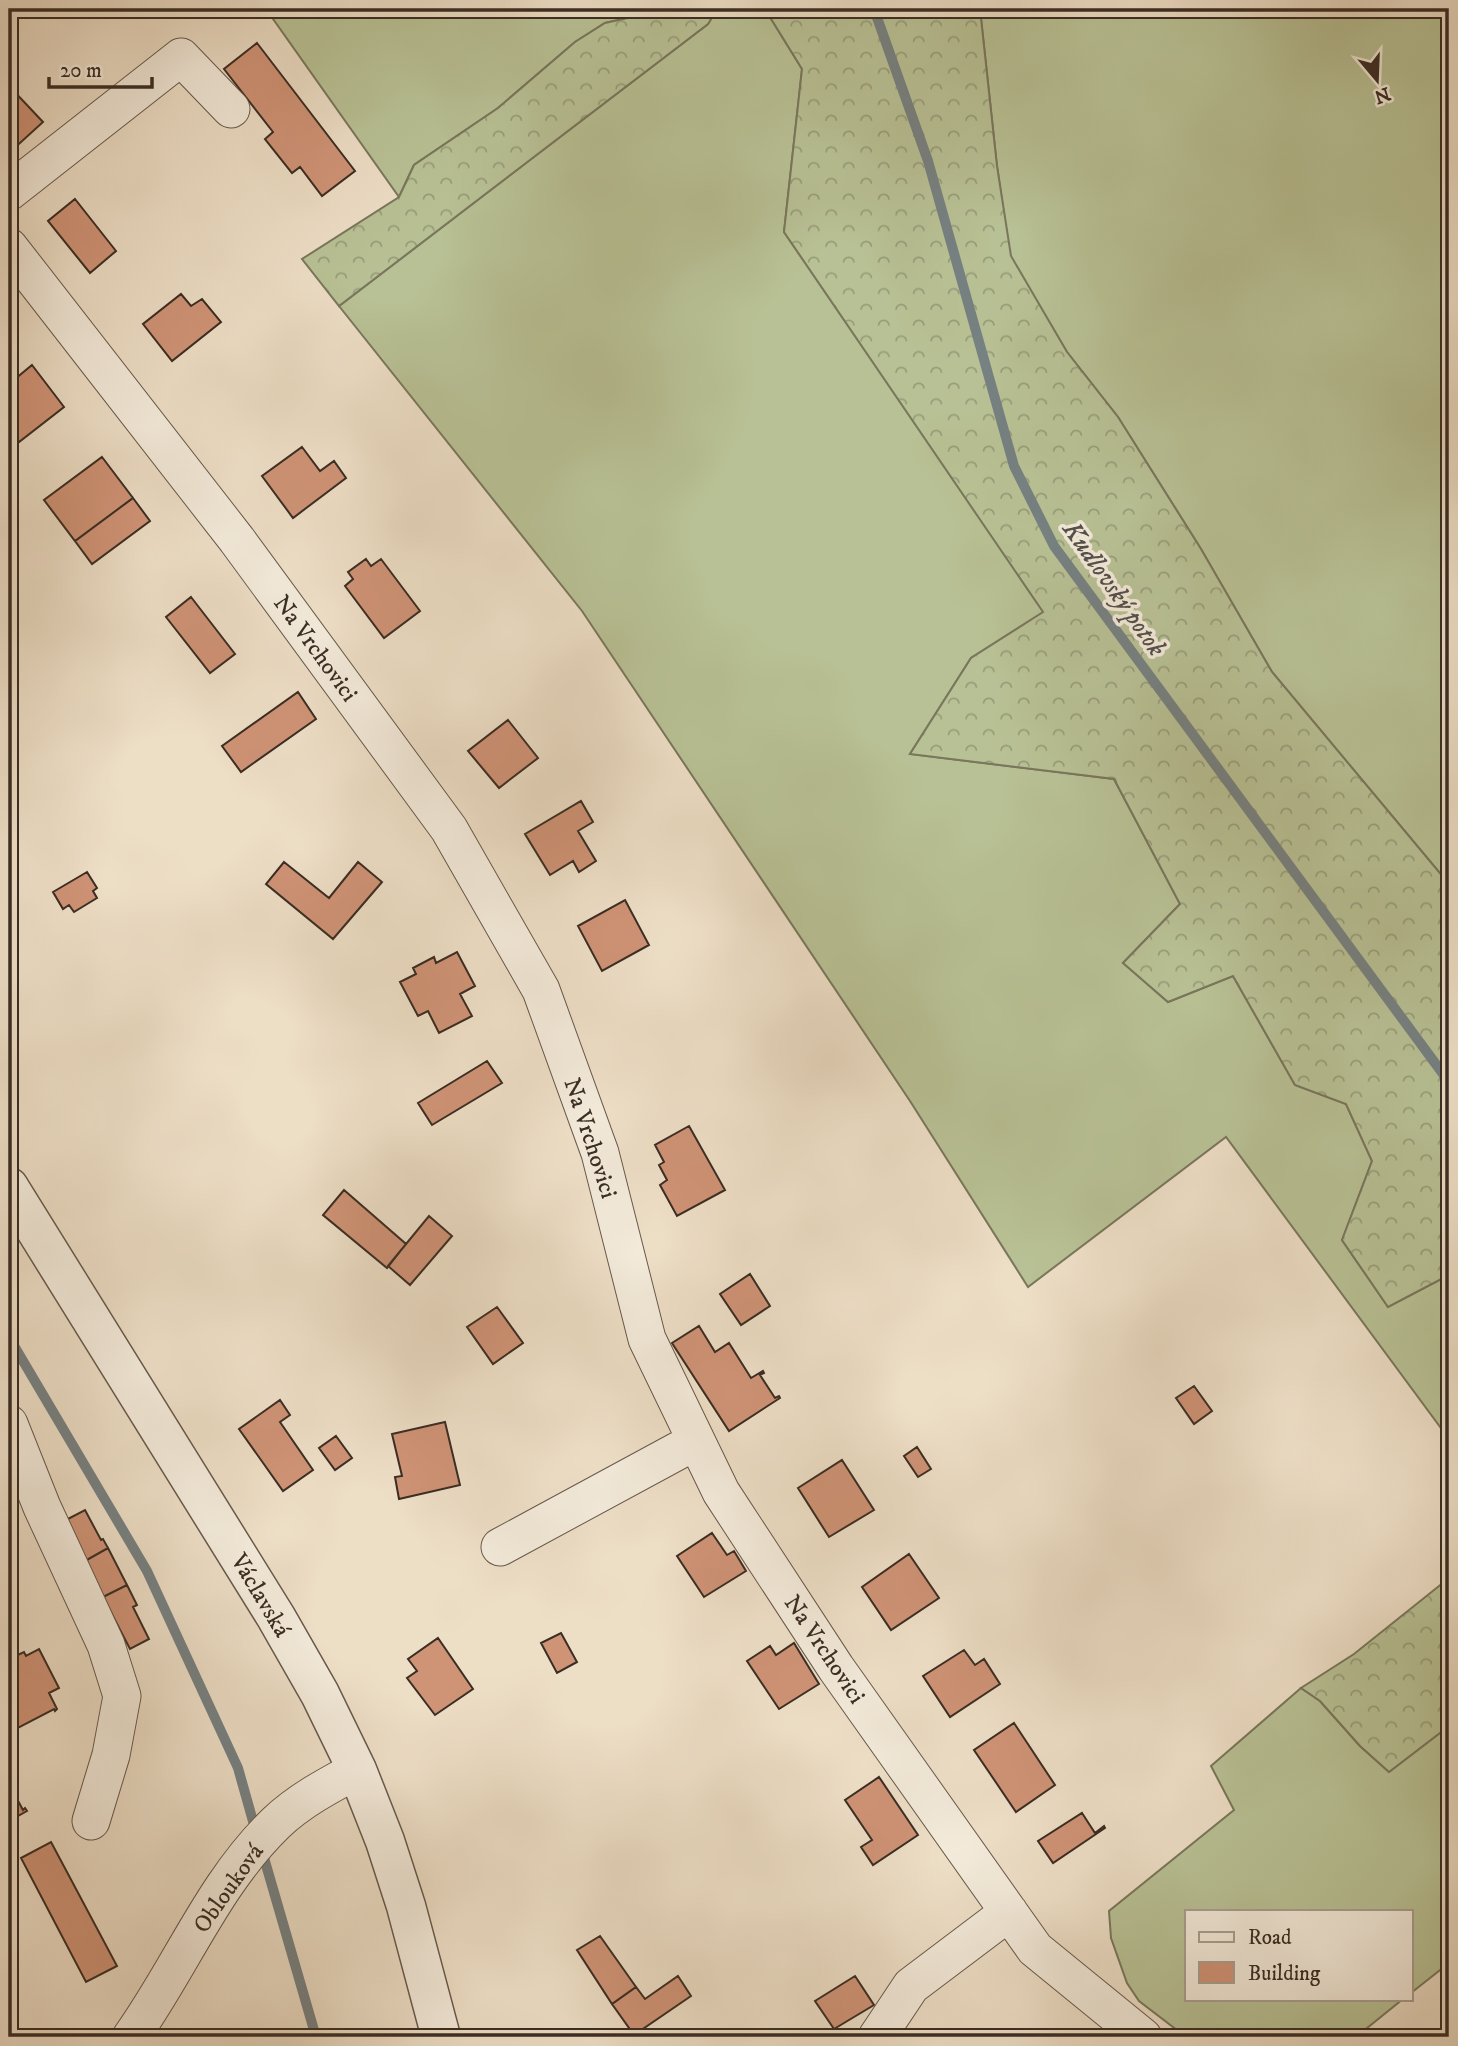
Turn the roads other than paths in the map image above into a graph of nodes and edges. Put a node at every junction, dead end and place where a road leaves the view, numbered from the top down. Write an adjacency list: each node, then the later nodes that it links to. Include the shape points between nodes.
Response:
1 (231, 109): 2 (street, via 181,57)
2 (9, 192)
3 (9, 247): 6 (street, Na Vrchovici, via 237,540 449,829 541,990 600,1153 647,1339)
4 (9, 1187): 8 (street, Václavská, via 276,1617)
5 (9, 1424): 9 (street, via 106,1645 122,1696 111,1755)
6 (696, 1441): 7 (street); 10 (street, Na Vrchovici, via 721,1492 835,1668)
7 (500, 1547)
8 (357, 1770): 11 (street, Oblouková, via 324,1787 278,1821 236,1867); 12 (street, Václavská, via 402,1893)
9 (90, 1821)
10 (1009, 1912): 13 (street, via 911,1986); 14 (street, Na Vrchovici, via 1035,1948)
11 (131, 2037)
12 (441, 2037)
13 (877, 2037)
14 (1143, 2037)

